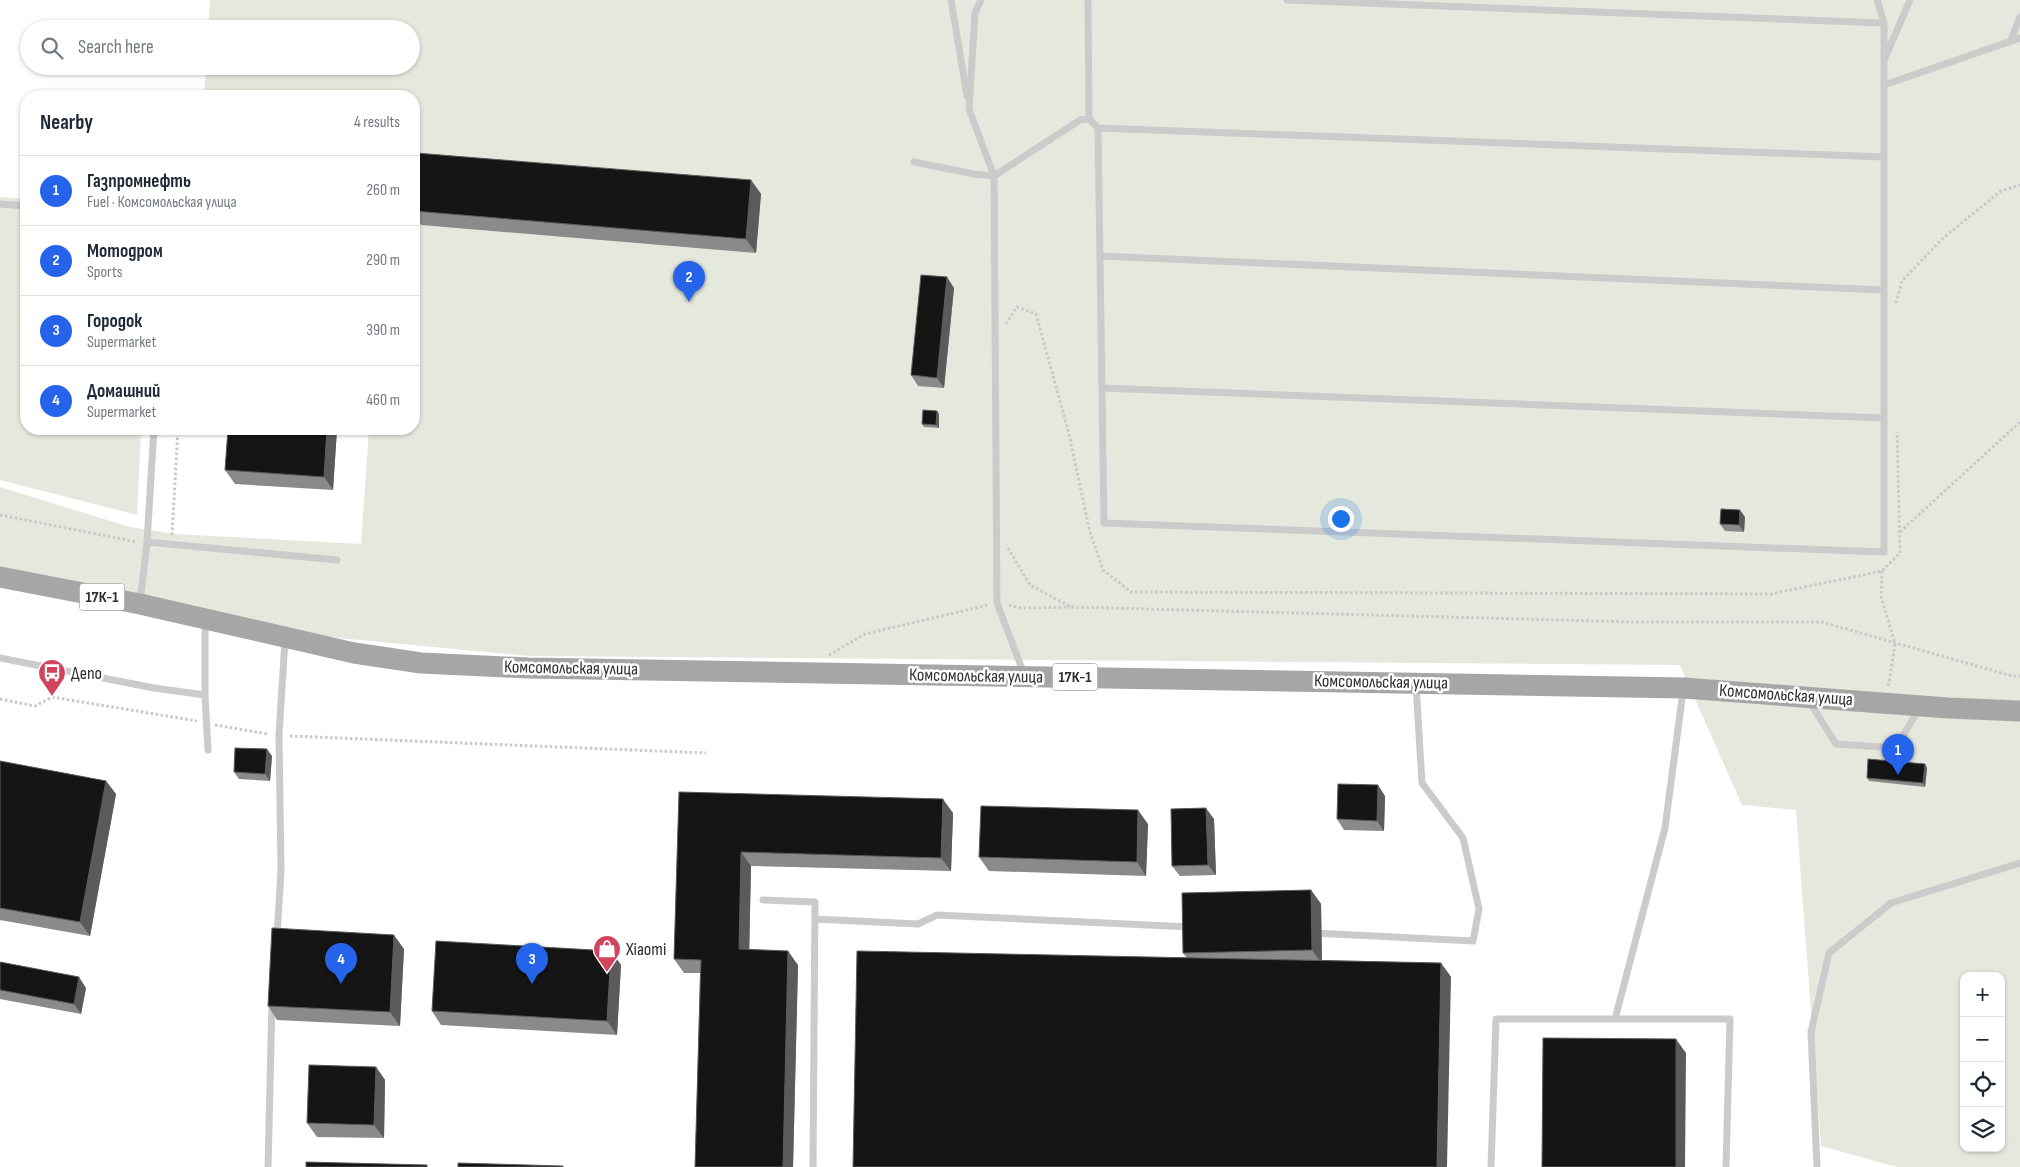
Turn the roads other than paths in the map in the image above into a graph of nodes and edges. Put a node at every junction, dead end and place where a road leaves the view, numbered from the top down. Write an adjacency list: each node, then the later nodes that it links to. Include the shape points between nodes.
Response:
1 (951, 0): 13 (lane)
2 (981, 0): 13 (lane, via 974,13)
3 (1088, 0): 14 (lane)
4 (1287, 0): 8 (lane)
5 (1877, 0): 8 (lane)
6 (1910, 0): 11 (lane)
7 (2020, 17): 10 (lane)
8 (1884, 23): 11 (lane)
9 (2020, 38): 10 (lane)
10 (2010, 42): 12 (lane)
11 (1884, 60): 12 (lane)
12 (1884, 85): 16 (lane)
13 (969, 109): 18 (lane)
14 (1088, 120): 15 (lane); 18 (lane, via 1080,120)
15 (1098, 128): 16 (lane); 21 (lane)
16 (1884, 157): 22 (lane)
17 (914, 162): 18 (lane)
18 (994, 176): 33 (lane, via 997,603)
19 (0, 204): 20 (lane)
20 (20, 206)
21 (1100, 256): 22 (lane); 23 (lane)
22 (1884, 290): 24 (lane)
23 (1102, 388): 24 (lane); 24 (lane, via 1104,522 1884,552)
24 (1884, 418)
25 (154, 435): 26 (lane)
26 (147, 542): 27 (lane); 29 (lane)
27 (337, 560)
28 (0, 577): 29 (main road, Комсомольская улица / 17К-1)
29 (140, 604): 30 (main road, Комсомольская улица / 17К-1)
30 (205, 618): 31 (main road, Комсомольская улица / 17К-1); 36 (lane)
31 (285, 637): 33 (main road, Комсомольская улица / 17К-1, via 354,653 421,663 528,668); 46 (lane, via 279,735 281,871)
32 (0, 658): 36 (lane)
33 (1025, 676): 34 (main road, Комсомольская улица / 17К-1)
34 (1416, 682): 35 (main road, Комсомольская улица / 17К-1); 45 (lane, via 1422,783 1463,838 1478,910 1473,941)
35 (1684, 688): 37 (main road, Комсомольская улица / 17К-1); 48 (lane, via 1666,828)
36 (205, 695): 40 (lane)
37 (1806, 696): 38 (main road, Комсомольская улица / 17К-1); 38 (lane, via 1836,744 1896,748)
38 (1921, 706): 39 (main road, Комсомольская улица / 17К-1)
39 (2020, 711)
40 (208, 750)
41 (2020, 863): 53 (lane, via 1891,904 1829,953 1811,1032)
42 (763, 900): 43 (lane, via 816,902)
43 (815, 919): 44 (lane, via 918,924 937,915); 50 (lane)
44 (1201, 928)
45 (1308, 933)
46 (276, 949)
47 (273, 997): 49 (lane)
48 (1615, 1019): 51 (lane, via 1496,1019); 52 (lane, via 1730,1019)
49 (268, 1167)
50 (813, 1167)
51 (1491, 1167)
52 (1726, 1167)
53 (1817, 1167)

